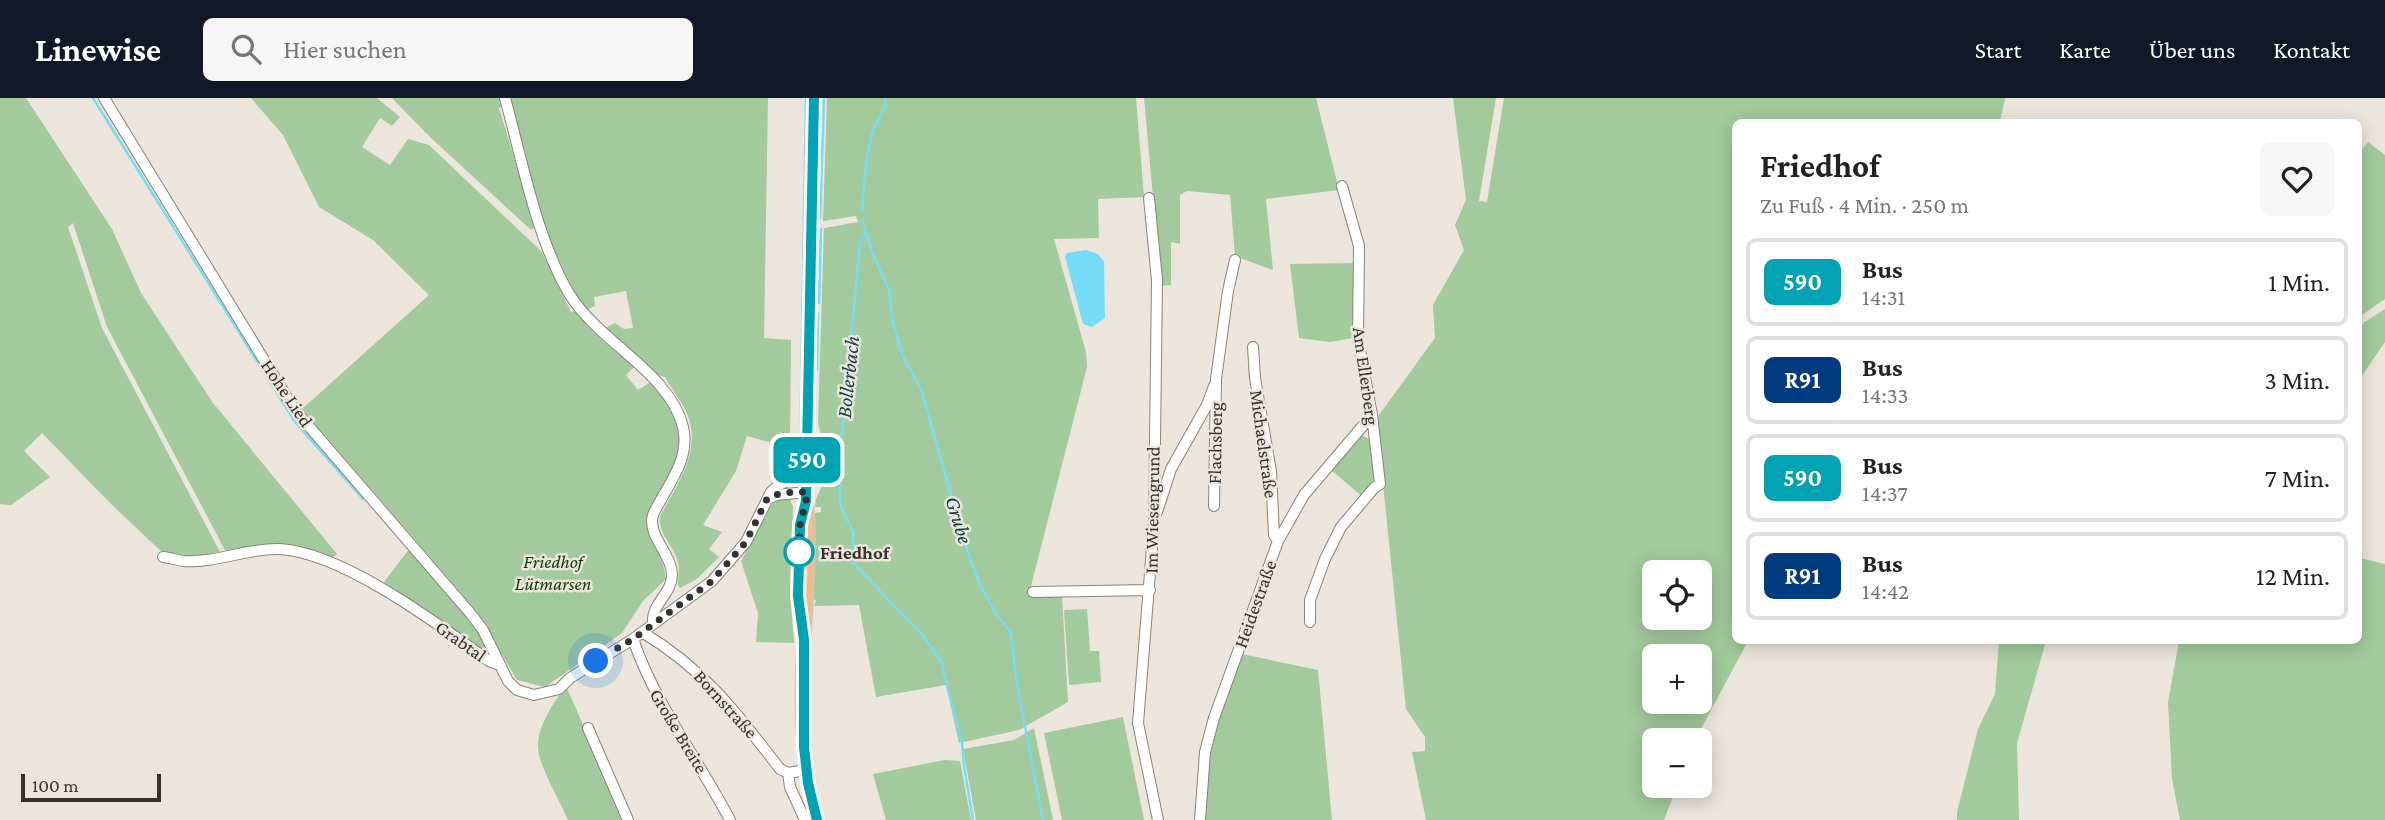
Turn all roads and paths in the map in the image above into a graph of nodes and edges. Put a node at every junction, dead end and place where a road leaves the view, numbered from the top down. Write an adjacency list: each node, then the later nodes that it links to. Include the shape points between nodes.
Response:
1 (104, 98): 23 (street, Hohe Lied, via 295,409 471,614)
2 (505, 98): 19 (street, via 544,238 569,294 594,326 656,380 682,422 682,461 653,514 654,531 672,573 670,587 652,613)
3 (814, 98): 10 (main road)
4 (1342, 186): 9 (street, Am Ellerberg, via 1359,246 1358,339)
5 (1149, 198): 14 (street, Im Wiesengrund, via 1157,280)
6 (1235, 260): 8 (street, Flachsberg)
7 (1254, 347): 15 (street, Michaelstraße)
8 (1216, 379): 13 (street, Flachsberg); 14 (street, Flachsberg, via 1207,405 1171,469)
9 (1372, 415): 15 (street, Heidestraße, via 1304,495); 20 (street, Am Ellerberg, via 1380,484 1341,527 1310,600)
10 (807, 478): 11 (main road); 12 (street, Grabtal, via 779,485)
11 (806, 496): 12 (street); 25 (main road, via 799,537 798,596 804,640)
12 (767, 499): 19 (street, Grabtal, via 746,542 726,566)
13 (1214, 506)
14 (1154, 523): 17 (street, Im Wiesengrund)
15 (1278, 541): 32 (street, Heidestraße, via 1214,718 1205,752)
16 (163, 557): 23 (street, Grabtal, via 205,560 277,549 316,556 375,586)
17 (1150, 590): 18 (street); 31 (street, Im Wiesengrund, via 1138,723)
18 (1033, 592)
19 (653, 622): 21 (street, Grabtal)
20 (1310, 622)
21 (642, 632): 22 (street, Grabtal); 26 (street, Bornstraße, via 699,673)
22 (633, 639): 23 (street, Grabtal, via 545,694 517,690); 28 (street, Große Breite, via 657,696)
23 (500, 665)
24 (588, 728): 27 (street)
25 (806, 770): 26 (street); 30 (main road)
26 (788, 774): 29 (street)
27 (628, 820)
28 (730, 820)
29 (805, 820)
30 (817, 820)
31 (1158, 820)
32 (1200, 820)

